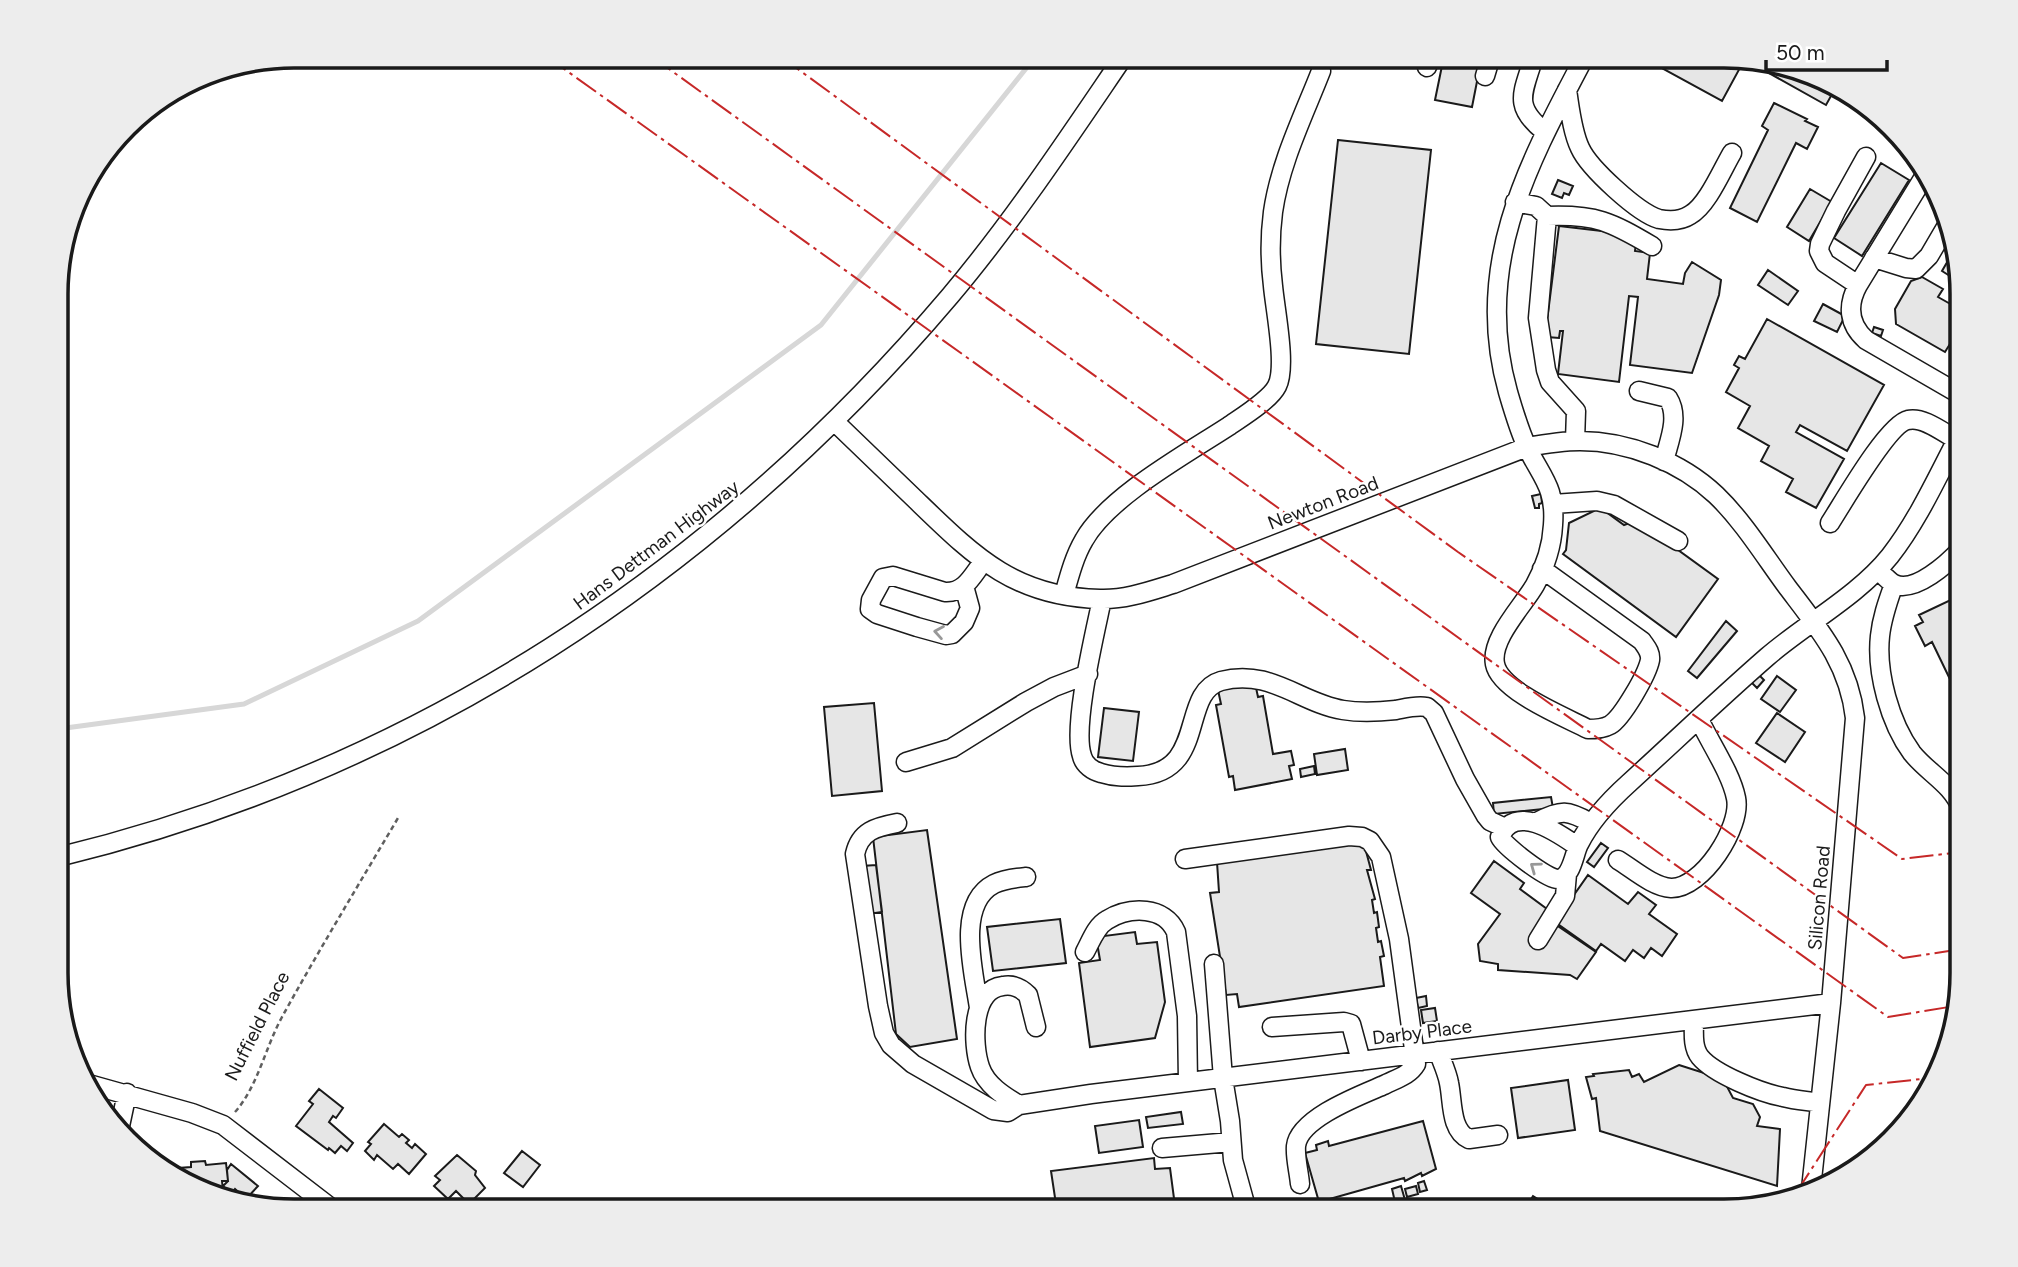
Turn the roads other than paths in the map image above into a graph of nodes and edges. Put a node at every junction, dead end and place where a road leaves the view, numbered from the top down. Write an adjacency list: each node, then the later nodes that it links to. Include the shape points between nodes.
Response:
1 (1116, 68): 20 (street, Hans Dettman Highway, via 986,252)
2 (1487, 68): 6 (street)
3 (1531, 68): 8 (street, via 1523,104 1531,121)
4 (1579, 68): 7 (street)
5 (1321, 71): 35 (street, via 1280,176 1273,212 1278,385 1244,416 1110,510 1083,541)
6 (1485, 76)
7 (1567, 90): 8 (street); 9 (street, via 1576,138 1587,161 1656,218 1681,219 1693,214)
8 (1545, 132): 12 (street)
9 (1732, 153)
10 (1866, 157): 17 (street, via 1819,251 1825,262)
11 (1920, 183): 16 (street)
12 (1515, 202): 13 (street, via 1536,206); 23 (street, via 1503,243 1497,320 1507,390)
13 (1547, 216): 15 (street, via 1595,218); 22 (street, via 1538,318 1550,382 1576,411)
14 (1941, 235): 16 (street, via 1916,269)
15 (1652, 246)
16 (1874, 258): 17 (street)
17 (1858, 285): 18 (street, via 1850,310 1858,333)
18 (1949, 387)
19 (1639, 391): 25 (street, via 1668,398 1673,406)
20 (835, 422): 29 (street, Newton Road); 47 (street, Hans Dettman Highway, via 719,527 592,622 479,692 339,761 223,809)
21 (1949, 432): 27 (street, via 1916,420 1896,426)
22 (1575, 441): 23 (street, Newton Road); 25 (street, Newton Road, via 1616,445)
23 (1527, 447): 26 (street, via 1550,488); 36 (street, Newton Road, via 1173,584)
24 (1949, 454): 32 (street, via 1902,539)
25 (1664, 461): 37 (street, Newton Road, via 1714,494)
26 (1553, 504): 28 (street, via 1597,501 1614,505); 31 (street)
27 (1830, 523)
28 (1678, 541)
29 (983, 562): 34 (street); 35 (street, Newton Road, via 1038,589)
30 (1949, 562): 33 (street, via 1915,582)
31 (1542, 569): 31 (street, via 1499,639 1495,666 1514,688 1588,729 1610,725 1642,678 1650,659 1648,650 1642,641)
32 (1877, 570): 33 (street); 37 (street)
33 (1894, 584): 41 (street, via 1883,616 1880,655 1886,689 1896,726 1912,752)
34 (964, 586): 34 (street, one-way to 34, via 970,608 952,634 917,627 870,609 881,581 888,576 945,592)
35 (1064, 595): 36 (street, Newton Road)
36 (1102, 599): 38 (street)
37 (1813, 621): 39 (street); 55 (street, Silicon Road, via 1846,675 1855,718)
38 (1088, 674): 40 (street, via 1026,702 952,748); 45 (street, via 1079,733 1081,756 1096,772 1115,777 1161,772 1185,746 1206,690 1222,681 1257,679 1340,710 1362,713 1427,706 1486,816)
39 (1699, 719): 44 (street); 49 (street, via 1736,797 1735,816 1723,845 1705,870 1674,888 1664,887)
40 (906, 762)
41 (1949, 788)
42 (1537, 822): 44 (street, via 1567,812); 45 (street, via 1523,821); 46 (street)
43 (897, 823): 68 (street, Darby Place, via 866,833 855,854 884,1033 912,1064 993,1110 1008,1112)
44 (1591, 823): 46 (street)
45 (1505, 828): 50 (street, one-way to 45, via 1557,880 1548,877 1508,847 1500,836)
46 (1577, 846): 50 (street)
47 (68, 854)
48 (1185, 859): 61 (street, via 1349,836 1370,841 1381,857 1397,927)
49 (1618, 860)
50 (1567, 874): 52 (street, via 1565,896)
51 (1026, 877): 56 (street, via 992,884 974,906 970,944)
52 (1538, 940)
53 (1085, 952): 64 (street, via 1098,928 1119,915 1153,912 1171,922 1183,981)
54 (1214, 964): 63 (street)
55 (1831, 1003): 57 (street, Darby Place); 67 (street, Silicon Road)
56 (979, 1008): 58 (street, via 990,991 1012,985 1028,995); 68 (street, via 976,1051 980,1069 999,1093)
57 (1694, 1020): 60 (street, Darby Place); 67 (street, via 1696,1048 1713,1067 1780,1097)
58 (1037, 1027)
59 (1272, 1027): 62 (street, via 1344,1021 1354,1031)
60 (1438, 1051): 61 (street, Darby Place); 70 (street, via 1459,1132 1469,1139)
61 (1415, 1054): 62 (street, Darby Place); 74 (street, via 1416,1064 1407,1074 1320,1117 1303,1132 1296,1144)
62 (1361, 1061): 63 (street, Darby Place)
63 (1223, 1079): 64 (street, Darby Place); 71 (street)
64 (1188, 1082): 68 (street, Darby Place)
65 (99, 1086): 66 (street)
66 (127, 1093): 69 (street); 76 (street, via 223,1125)
67 (1821, 1103): 73 (street, Silicon Road)
68 (1019, 1105)
69 (122, 1118)
70 (1498, 1135)
71 (1231, 1142): 72 (street); 75 (street)
72 (1162, 1148)
73 (1812, 1180)
74 (1300, 1184)
75 (1243, 1198)
76 (319, 1199)

